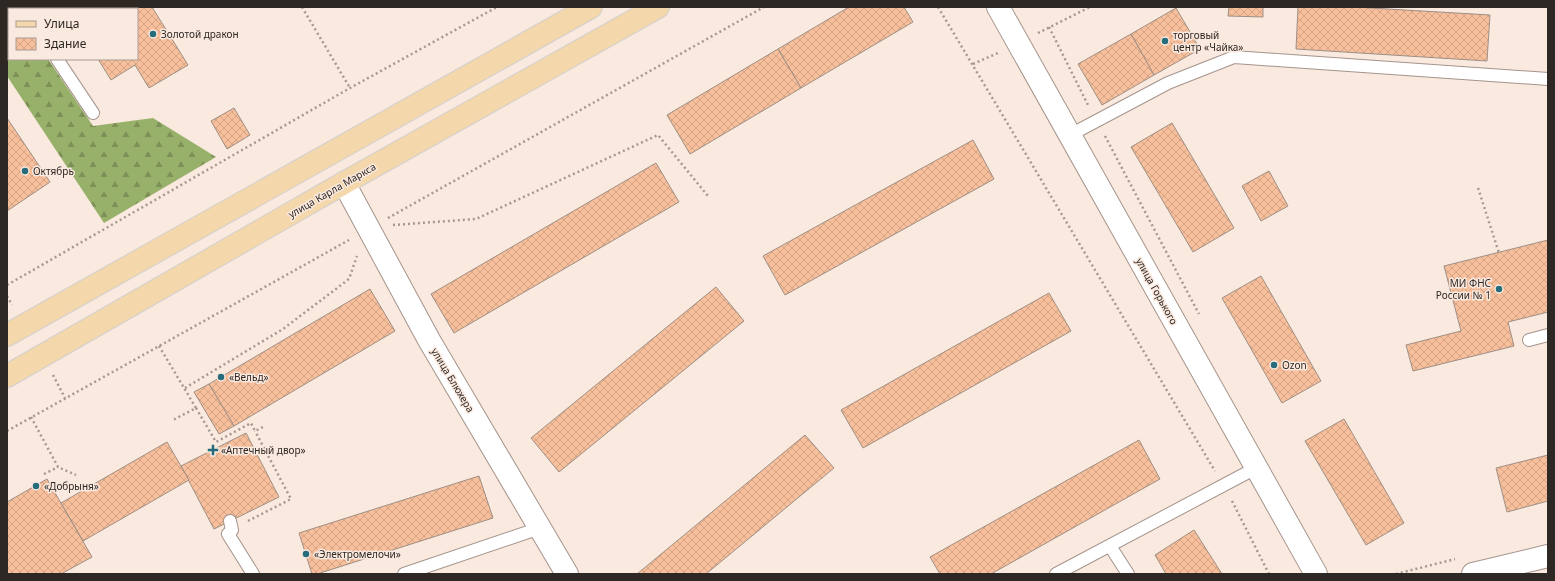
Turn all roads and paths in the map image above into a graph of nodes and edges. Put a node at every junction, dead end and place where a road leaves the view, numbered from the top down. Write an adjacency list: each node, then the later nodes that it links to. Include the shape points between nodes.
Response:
1 (302, 7): 11 (path)
2 (497, 7): 11 (path)
3 (591, 7): 22 (main road)
4 (658, 7): 15 (main road, улица Карла Маркса)
5 (764, 7): 18 (path)
6 (938, 7): 38 (path)
7 (998, 7): 14 (street, улица Горького)
8 (1049, 27): 13 (path)
9 (58, 60): 12 (lane)
10 (1548, 78): 13 (lane, via 1234,57 1168,83)
11 (350, 88): 20 (path)
12 (93, 114)
13 (1097, 121): 14 (lane); 21 (path)
14 (1070, 135): 35 (street, улица Горького)
15 (344, 183): 18 (street, улица Блюхера); 26 (main road, улица Карла Маркса)
16 (1478, 188): 19 (path)
17 (708, 196): 18 (path, via 658,135 476,220)
18 (370, 228): 25 (path); 27 (path, via 349,279 282,330); 40 (street, улица Блюхера, via 429,340)
19 (1499, 253)
20 (7, 285)
21 (1201, 318)
22 (7, 335)
23 (1548, 335): 24 (lane)
24 (1529, 340)
25 (160, 346): 27 (path); 29 (path)
26 (7, 376)
27 (185, 388): 28 (path)
28 (196, 408): 30 (path); 33 (path, via 216,442 251,423)
29 (31, 417): 32 (path); 34 (path)
30 (174, 420)
31 (263, 427): 33 (path)
32 (7, 431)
33 (255, 431): 39 (path, via 291,499)
34 (58, 467): 36 (path); 37 (path)
35 (1256, 468): 38 (lane); 49 (street, улица Горького)
36 (44, 474)
37 (76, 475)
38 (1224, 486): 41 (lane); 48 (path)
39 (231, 525): 43 (lane, via 228,534)
40 (540, 528): 44 (lane); 45 (street, улица Блюхера)
41 (1110, 546): 46 (lane); 47 (lane)
42 (1548, 556): 50 (street)
43 (253, 574)
44 (404, 574)
45 (566, 574)
46 (1056, 574)
47 (1128, 574)
48 (1268, 574)
49 (1316, 574)
50 (1473, 574)

